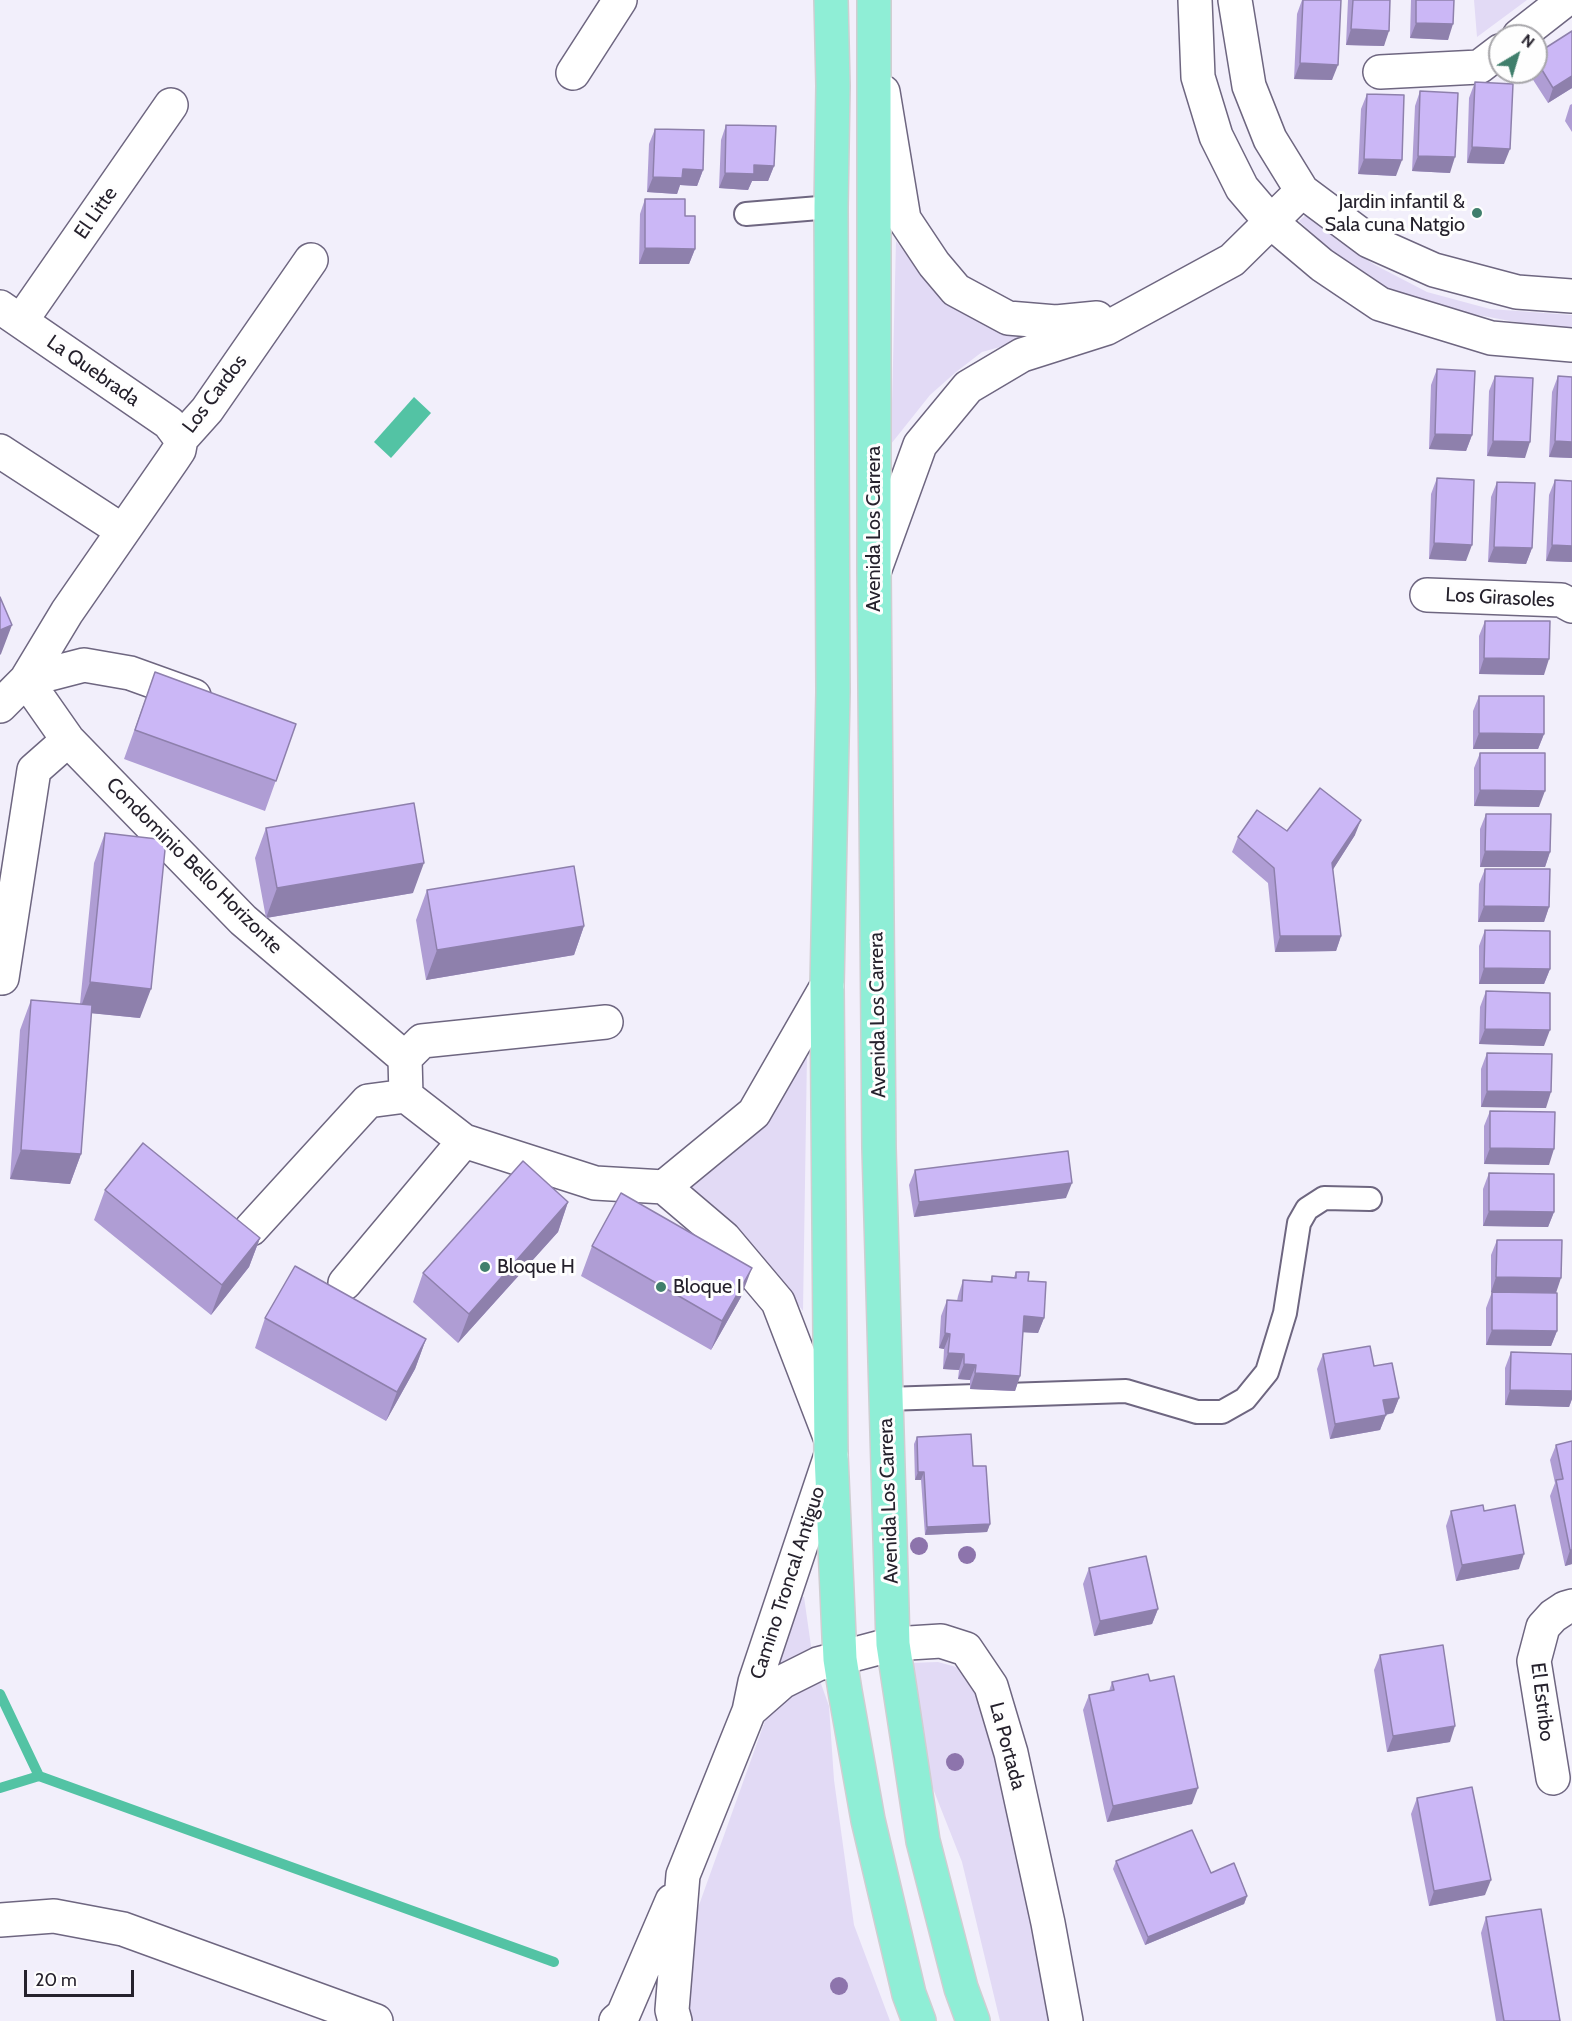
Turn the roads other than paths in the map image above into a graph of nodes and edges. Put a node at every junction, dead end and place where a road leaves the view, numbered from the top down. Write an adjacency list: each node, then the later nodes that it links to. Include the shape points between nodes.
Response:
1 (621, 0): 11 (street)
2 (831, 0): 14 (main road)
3 (874, 0): 8 (main road, Avenida Los Carrera)
4 (1195, 0): 16 (street, via 1198,76 1216,136 1242,188)
5 (1235, 0): 13 (street, via 1249,86 1270,139)
6 (1565, 0): 7 (street)
7 (1534, 24)
8 (874, 35): 20 (street, via 904,219 956,290 1008,318 1056,322); 25 (main road, Avenida Los Carrera)
9 (1488, 60): 10 (street, via 1479,67)
10 (1380, 72)
11 (573, 73)
12 (171, 105): 19 (street, El Litte)
13 (1302, 191): 16 (street); 18 (street, via 1369,241 1434,270 1516,292)
14 (831, 207): 15 (lane); 33 (main road, via 833,692)
15 (746, 214)
16 (1271, 222): 20 (street, via 1232,260); 21 (street, via 1323,265 1380,304 1491,338)
17 (311, 260): 22 (street, Los Cardos, via 207,410)
18 (1572, 296)
19 (10, 314): 22 (street, La Quebrada, via 170,423)
20 (1132, 315): 25 (street, via 1107,328 1022,355 968,387 920,445)
21 (1572, 345)
22 (181, 439): 24 (street, Los Cardos, via 179,450)
23 (0, 451): 24 (street)
24 (123, 531): 28 (street, Los Cardos)
25 (874, 571): 42 (main road, Avenida Los Carrera, via 879,1148)
26 (1427, 595): 27 (street, Los Girasoles, via 1561,600)
27 (1572, 606)
28 (26, 680): 29 (street, via 84,665 130,673); 30 (street); 31 (street, Condominio Bello Horizonte)
29 (218, 705)
30 (0, 706)
31 (68, 740): 32 (street, via 33,770); 35 (street, Condominio Bello Horizonte, via 243,920)
32 (2, 978)
33 (828, 986): 38 (street, via 754,1113); 43 (main road)
34 (606, 1022): 35 (street, via 422,1041)
35 (405, 1058): 36 (street)
36 (406, 1096): 37 (street); 40 (street, via 368,1101)
37 (464, 1141): 38 (street, via 595,1183); 41 (street)
38 (664, 1187): 43 (street, via 724,1238 777,1302)
39 (1370, 1199): 42 (lane, via 1324,1198 1307,1209 1299,1223 1285,1313 1267,1372 1245,1399 1222,1412 1197,1412 1126,1390)
40 (251, 1229)
41 (345, 1282)
42 (886, 1399): 45 (main road, Avenida Los Carrera)
43 (830, 1446): 46 (main road); 47 (street, Camino Troncal Antiguo)
44 (1572, 1606): 48 (street, El Estribo, via 1542,1627 1534,1661)
45 (892, 1644): 46 (street, Camino Troncal Antiguo); 51 (street, La Portada, via 941,1641 966,1650 991,1686 1011,1753); 56 (main road, Avenida Los Carrera, via 923,1841)
46 (840, 1659): 47 (street, Camino Troncal Antiguo, via 818,1664 782,1682); 55 (main road, via 868,1820 909,1994)
47 (749, 1711): 49 (street, Camino Troncal Antiguo)
48 (1553, 1778)
49 (683, 1875): 53 (street, via 623,2015); 54 (street, Camino Troncal Antiguo, via 672,2010)
50 (0, 1920): 52 (street, via 54,1916 123,1929)
51 (1048, 1923): 57 (street, La Portada); 58 (street, La Portada)
52 (376, 2021)
53 (616, 2021)
54 (675, 2021)
55 (919, 2021)
56 (973, 2021)
57 (1066, 2021)
58 (1089, 2021)

